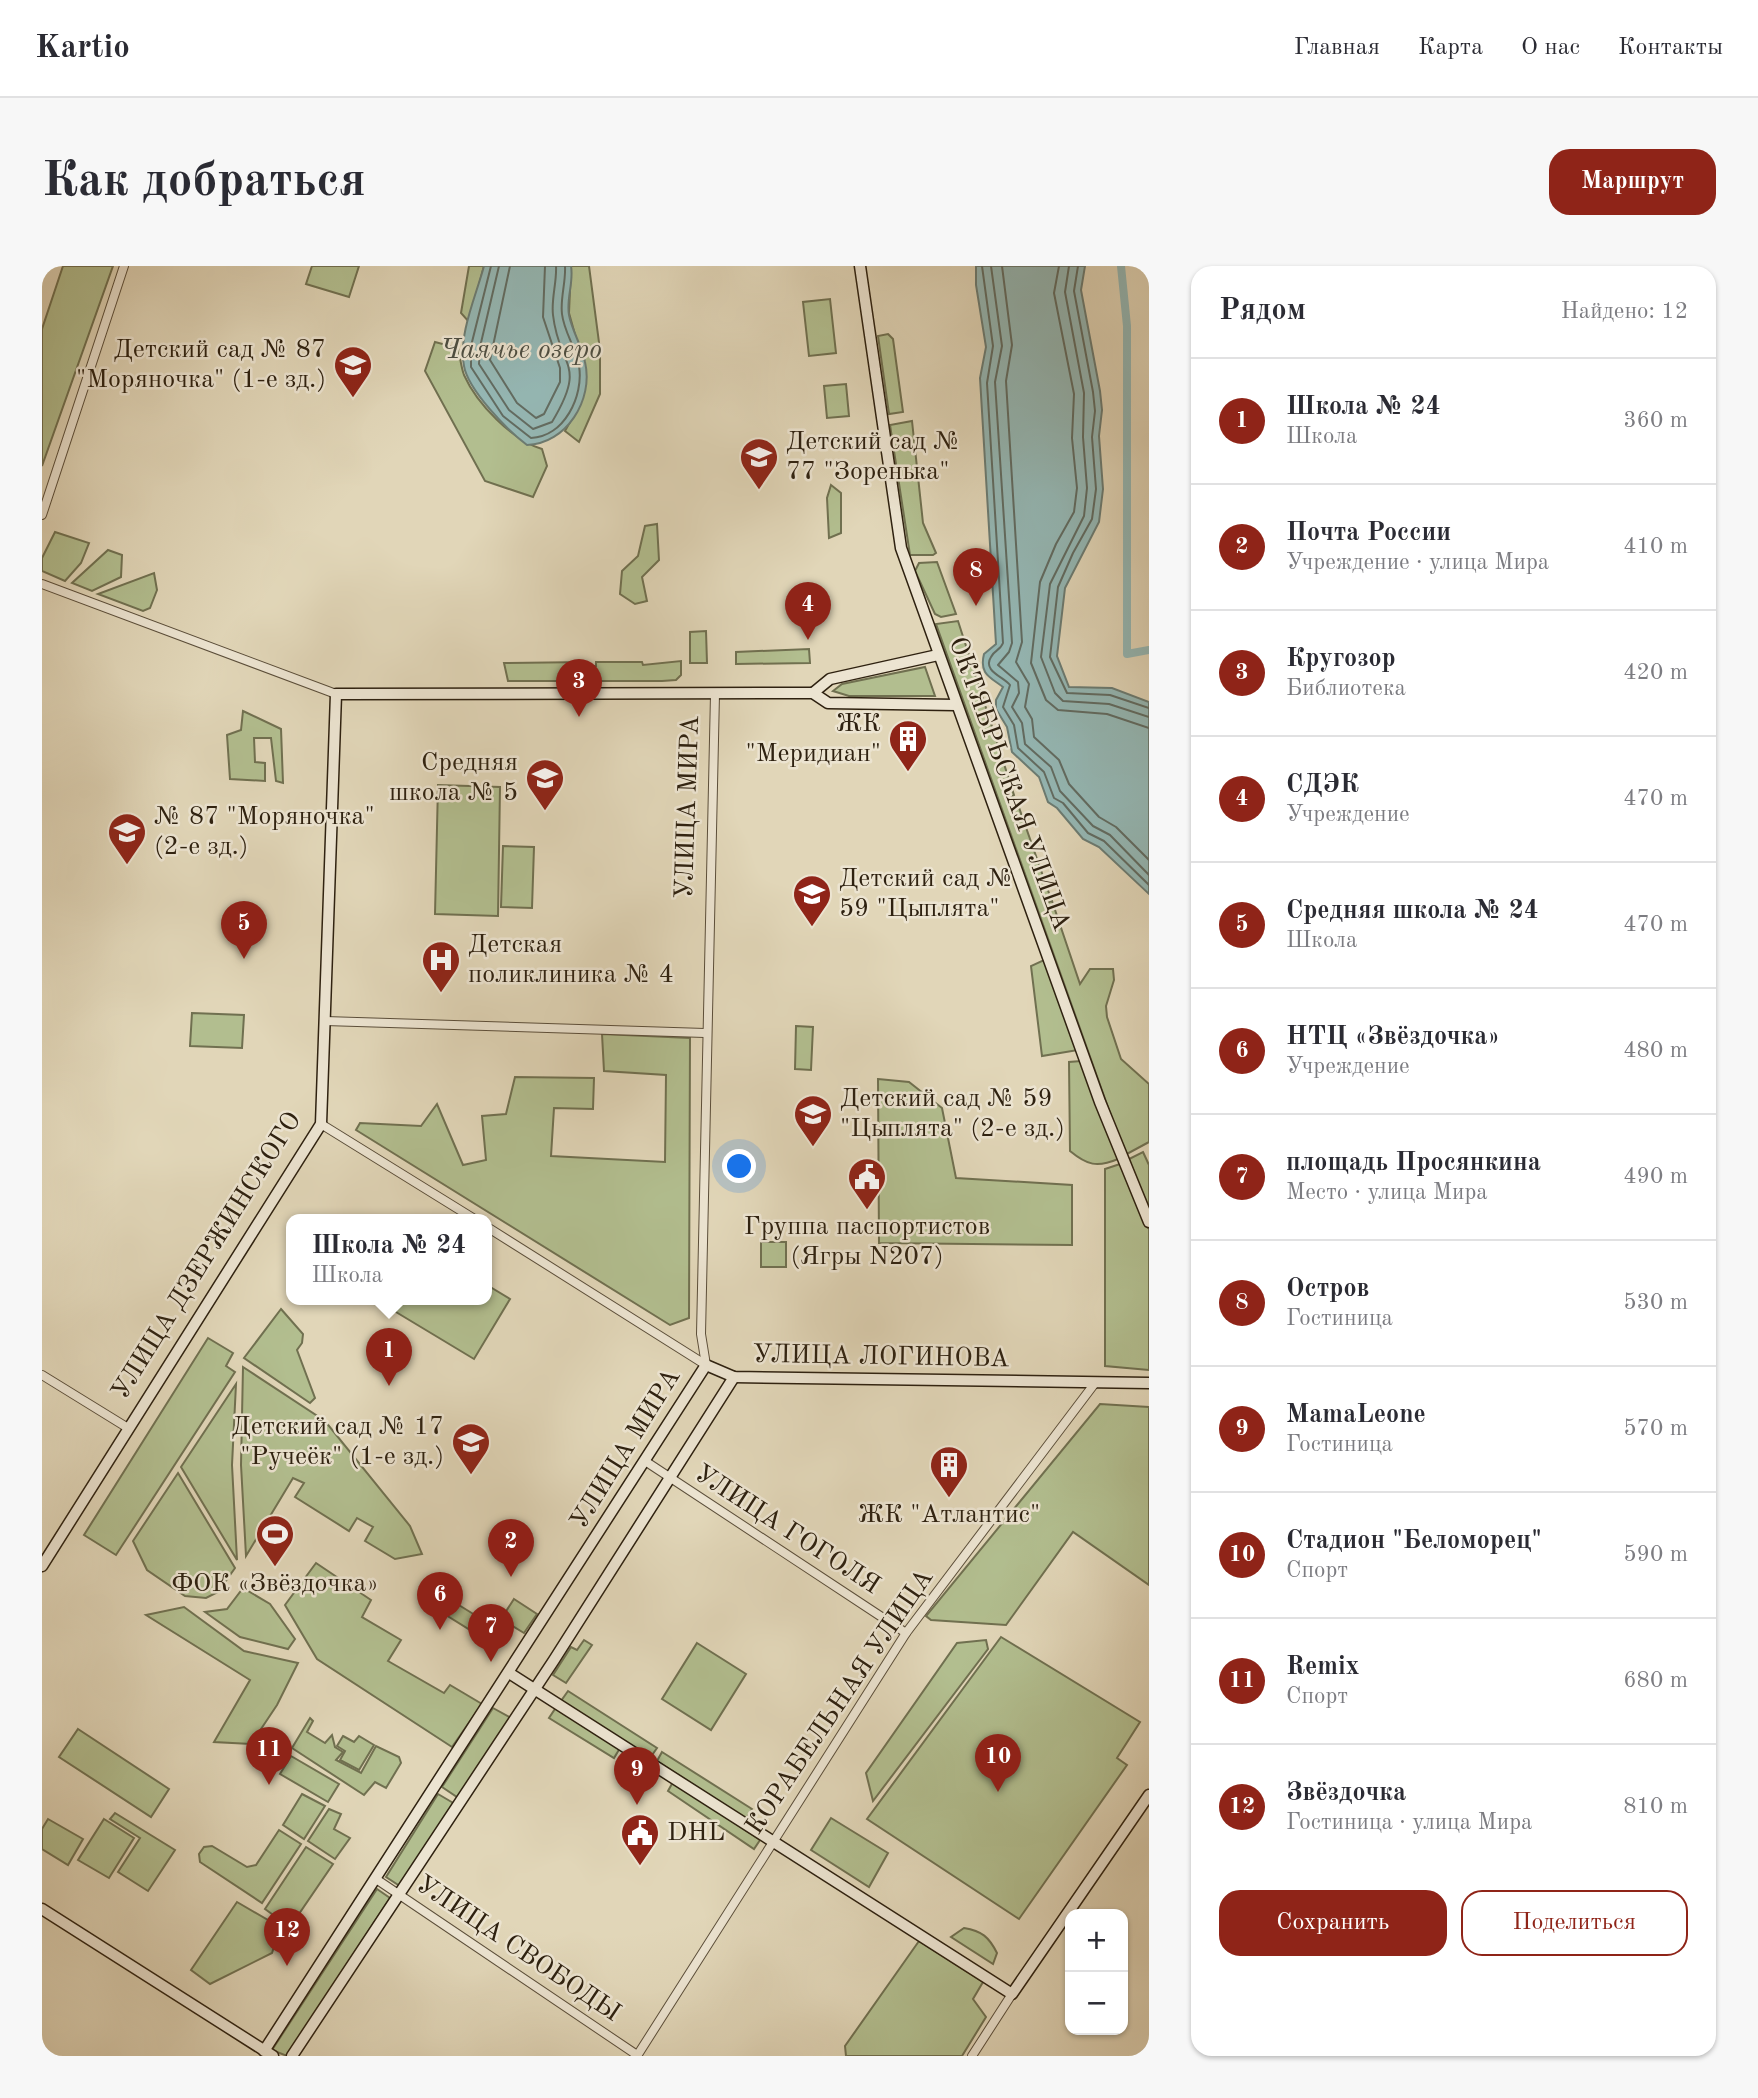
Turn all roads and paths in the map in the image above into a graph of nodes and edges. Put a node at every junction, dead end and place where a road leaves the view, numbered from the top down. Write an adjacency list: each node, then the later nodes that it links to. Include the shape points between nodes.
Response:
1 (124, 266): 3 (street)
2 (860, 266): 5 (main road, ОКТЯБРЬСКАЯ УЛИЦА, via 897,531)
3 (42, 515)
4 (42, 584): 7 (street)
5 (938, 656): 6 (main road, via 830,679); 9 (main road, ОКТЯБРЬСКАЯ УЛИЦА)
6 (813, 693): 8 (main road); 9 (main road, via 828,703)
7 (336, 694): 8 (main road); 10 (main road, УЛИЦА ДЗЕРЖИНСКОГО)
8 (715, 694): 11 (street, УЛИЦА МИРА)
9 (956, 705): 14 (main road, ОКТЯБРЬСКАЯ УЛИЦА, via 1100,1102)
10 (325, 1021): 11 (street); 12 (main road, УЛИЦА ДЗЕРЖИНСКОГО)
11 (705, 1033): 16 (street, УЛИЦА МИРА, via 701,1334)
12 (321, 1124): 13 (street); 21 (main road, УЛИЦА ДЗЕРЖИНСКОГО)
13 (466, 1214)
14 (1149, 1222)
15 (492, 1230): 16 (street, УЛИЦА ЛОГИНОВА)
16 (706, 1365): 18 (main road, УЛИЦА ЛОГИНОВА); 22 (main road, УЛИЦА МИРА)
17 (42, 1375): 21 (street)
18 (734, 1377): 19 (main road, УЛИЦА ЛОГИНОВА); 23 (main road, УЛИЦА МИРА)
19 (1094, 1383): 20 (main road, УЛИЦА ЛОГИНОВА); 25 (street, КОРАБЕЛЬНАЯ УЛИЦА)
20 (1149, 1383)
21 (128, 1428): 24 (main road, УЛИЦА ДЗЕРЖИНСКОГО)
22 (645, 1461): 23 (street, УЛИЦА ГОГОЛЯ); 26 (main road, УЛИЦА МИРА)
23 (670, 1479): 25 (street, УЛИЦА ГОГОЛЯ); 27 (main road, УЛИЦА МИРА)
24 (42, 1566)
25 (906, 1633): 29 (street, КОРАБЕЛЬНАЯ УЛИЦА)
26 (509, 1672): 27 (main road); 30 (main road, УЛИЦА МИРА)
27 (534, 1688): 29 (main road); 31 (main road, УЛИЦА МИРА)
28 (1149, 1795): 33 (main road)
29 (772, 1842): 33 (main road); 35 (street, КОРАБЕЛЬНАЯ УЛИЦА)
30 (376, 1879): 31 (street, УЛИЦА СВОБОДЫ); 34 (main road, УЛИЦА МИРА)
31 (398, 1894): 35 (street, УЛИЦА СВОБОДЫ); 36 (main road, УЛИЦА МИРА)
32 (42, 1909): 34 (main road)
33 (1012, 1994): 37 (street)
34 (268, 2054)
35 (637, 2055)
36 (292, 2056)
37 (972, 2056)

